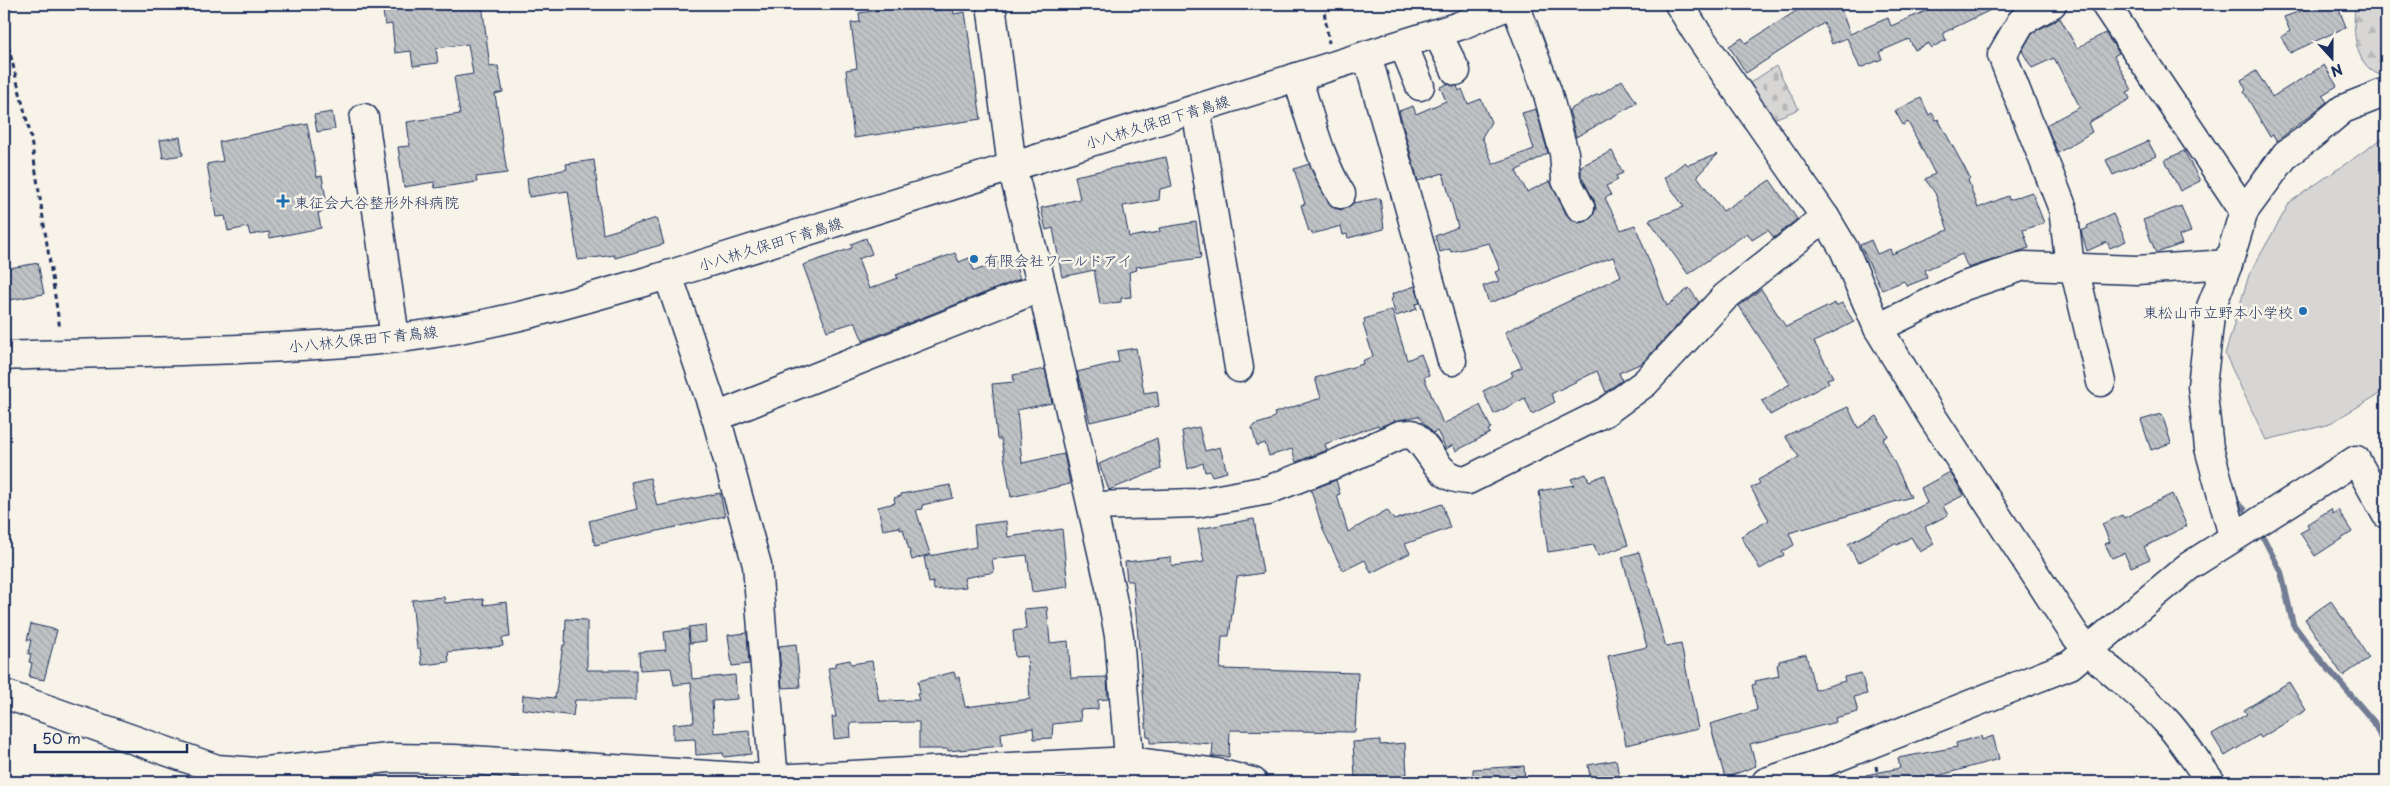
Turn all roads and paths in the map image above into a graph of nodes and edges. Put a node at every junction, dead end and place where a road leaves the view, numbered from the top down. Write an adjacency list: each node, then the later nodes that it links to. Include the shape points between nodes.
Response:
1 (991, 4): 18 (street)
2 (1323, 4): 11 (path)
3 (1514, 4): 8 (street, 小八林久保田下青鳥線); 20 (street, via 1547,91 1564,153 1566,180)
4 (1679, 4): 22 (street)
5 (2052, 4): 24 (street, via 2022,22 2002,55 2063,209)
6 (2105, 4): 21 (street)
7 (4, 29): 28 (path, via 30,133 58,329)
8 (1437, 33): 9 (street, 小八林久保田下青鳥線); 12 (street)
9 (1403, 44): 10 (street, 小八林久保田下青鳥線); 14 (street)
10 (1366, 55): 11 (street, 小八林久保田下青鳥線); 31 (street)
11 (1332, 66): 13 (street, 小八林久保田下青鳥線)
12 (1456, 71)
13 (1297, 77): 16 (street, 小八林久保田下青鳥線); 19 (street, via 1322,154)
14 (1420, 86)
15 (2386, 92): 21 (street, via 2343,109 2286,154)
16 (1196, 110): 18 (street, 小八林久保田下青鳥線); 32 (street)
17 (364, 118): 29 (street)
18 (1012, 167): 25 (street, 小八林久保田下青鳥線); 26 (street)
19 (1341, 194)
20 (1580, 207)
21 (2244, 211): 23 (street)
22 (1824, 217): 27 (street, via 1844,249); 35 (street, via 1725,297 1645,383 1605,412 1468,480 1453,479 1437,466 1423,442 1412,434 1400,435 1268,490 1197,502)
23 (2228, 264): 24 (street, via 2136,270); 37 (street, via 2211,307 2202,386 2209,448)
24 (2072, 266): 27 (street, via 2024,266 1964,286); 33 (street)
25 (668, 275): 29 (street, 小八林久保田下青鳥線, via 572,303 490,322); 34 (street)
26 (1042, 287): 34 (street); 35 (street)
27 (1878, 328): 38 (street, via 1931,415 2075,636)
28 (68, 329)
29 (395, 338): 30 (street, 小八林久保田下青鳥線, via 332,344)
30 (4, 356)
31 (1452, 361)
32 (1239, 368)
33 (2101, 382)
34 (716, 418): 41 (street, via 757,565)
35 (1092, 506): 40 (street, via 1119,636)
36 (2386, 514): 37 (street, via 2356,460)
37 (2233, 536): 38 (street, via 2189,566)
38 (2088, 651): 43 (street, via 2055,673); 44 (street, via 2131,686 2166,721)
39 (4, 694): 41 (street, via 217,769 256,772 389,758 454,758)
40 (1131, 772): 41 (street); 42 (street, via 1218,774)
41 (774, 781)
42 (1253, 782)
43 (1766, 782)
44 (2211, 782)

